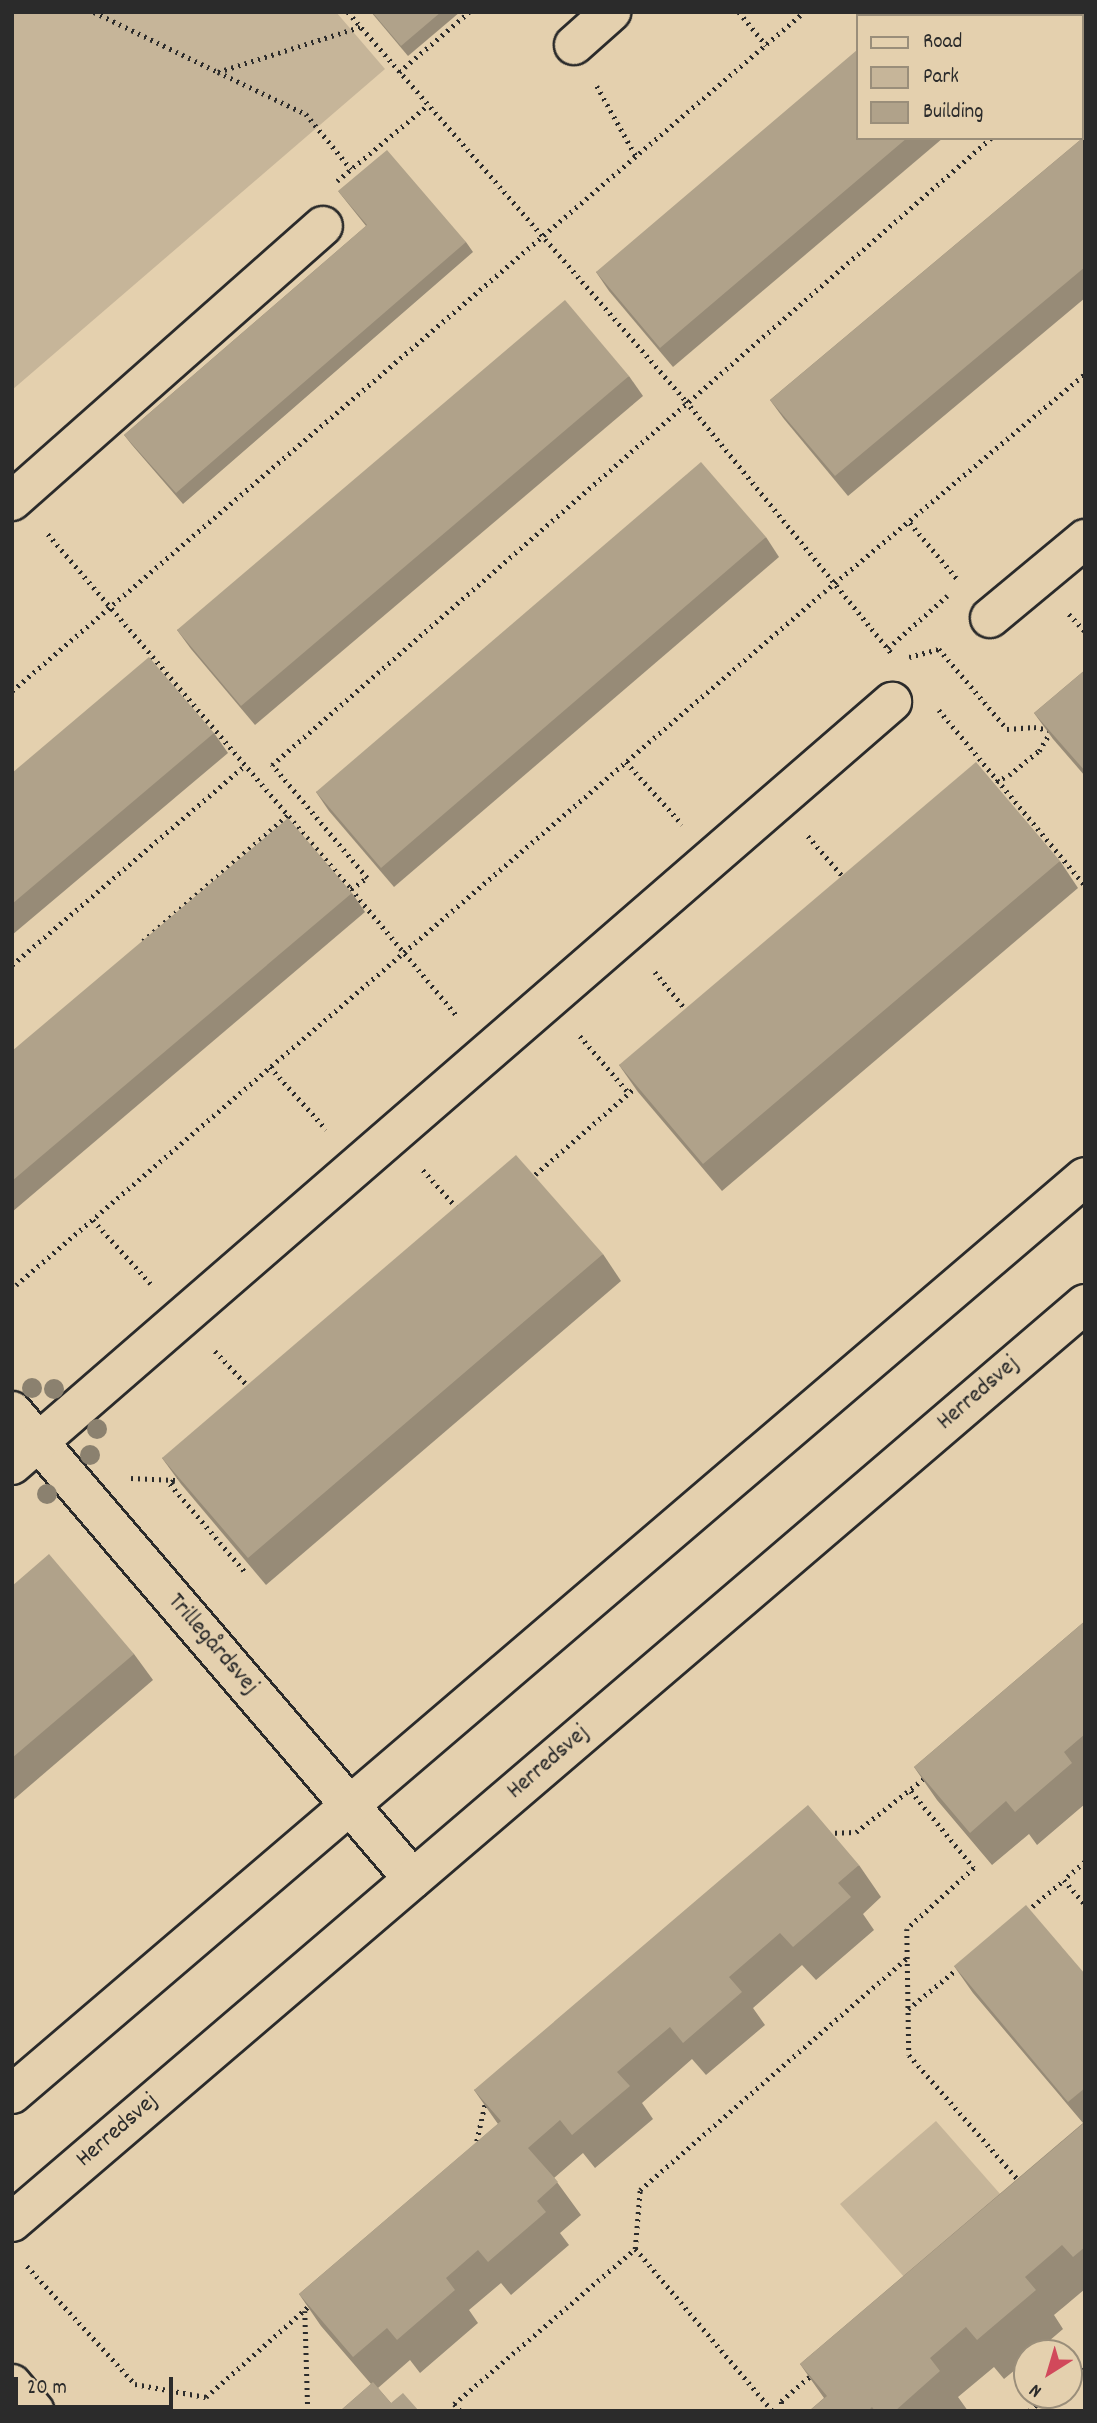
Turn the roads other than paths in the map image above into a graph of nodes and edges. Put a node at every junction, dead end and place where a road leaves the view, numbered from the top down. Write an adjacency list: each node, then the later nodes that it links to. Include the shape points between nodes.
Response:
1 (611, 12): 2 (street)
2 (574, 45)
3 (323, 226): 4 (street)
4 (15, 499)
5 (1085, 539): 6 (street)
6 (990, 618)
7 (892, 702): 11 (street)
8 (1085, 1177): 12 (street)
9 (1085, 1304): 13 (street, Herredsvej)
10 (12, 1411): 11 (street, Trillegårdsvej)
11 (26, 1453): 12 (street, Trillegårdsvej)
12 (350, 1806): 13 (street, Trillegårdsvej); 14 (street)
13 (413, 1879): 15 (street, Herredsvej)
14 (12, 2094)
15 (12, 2222)
16 (12, 2384): 17 (street)
17 (36, 2411)

